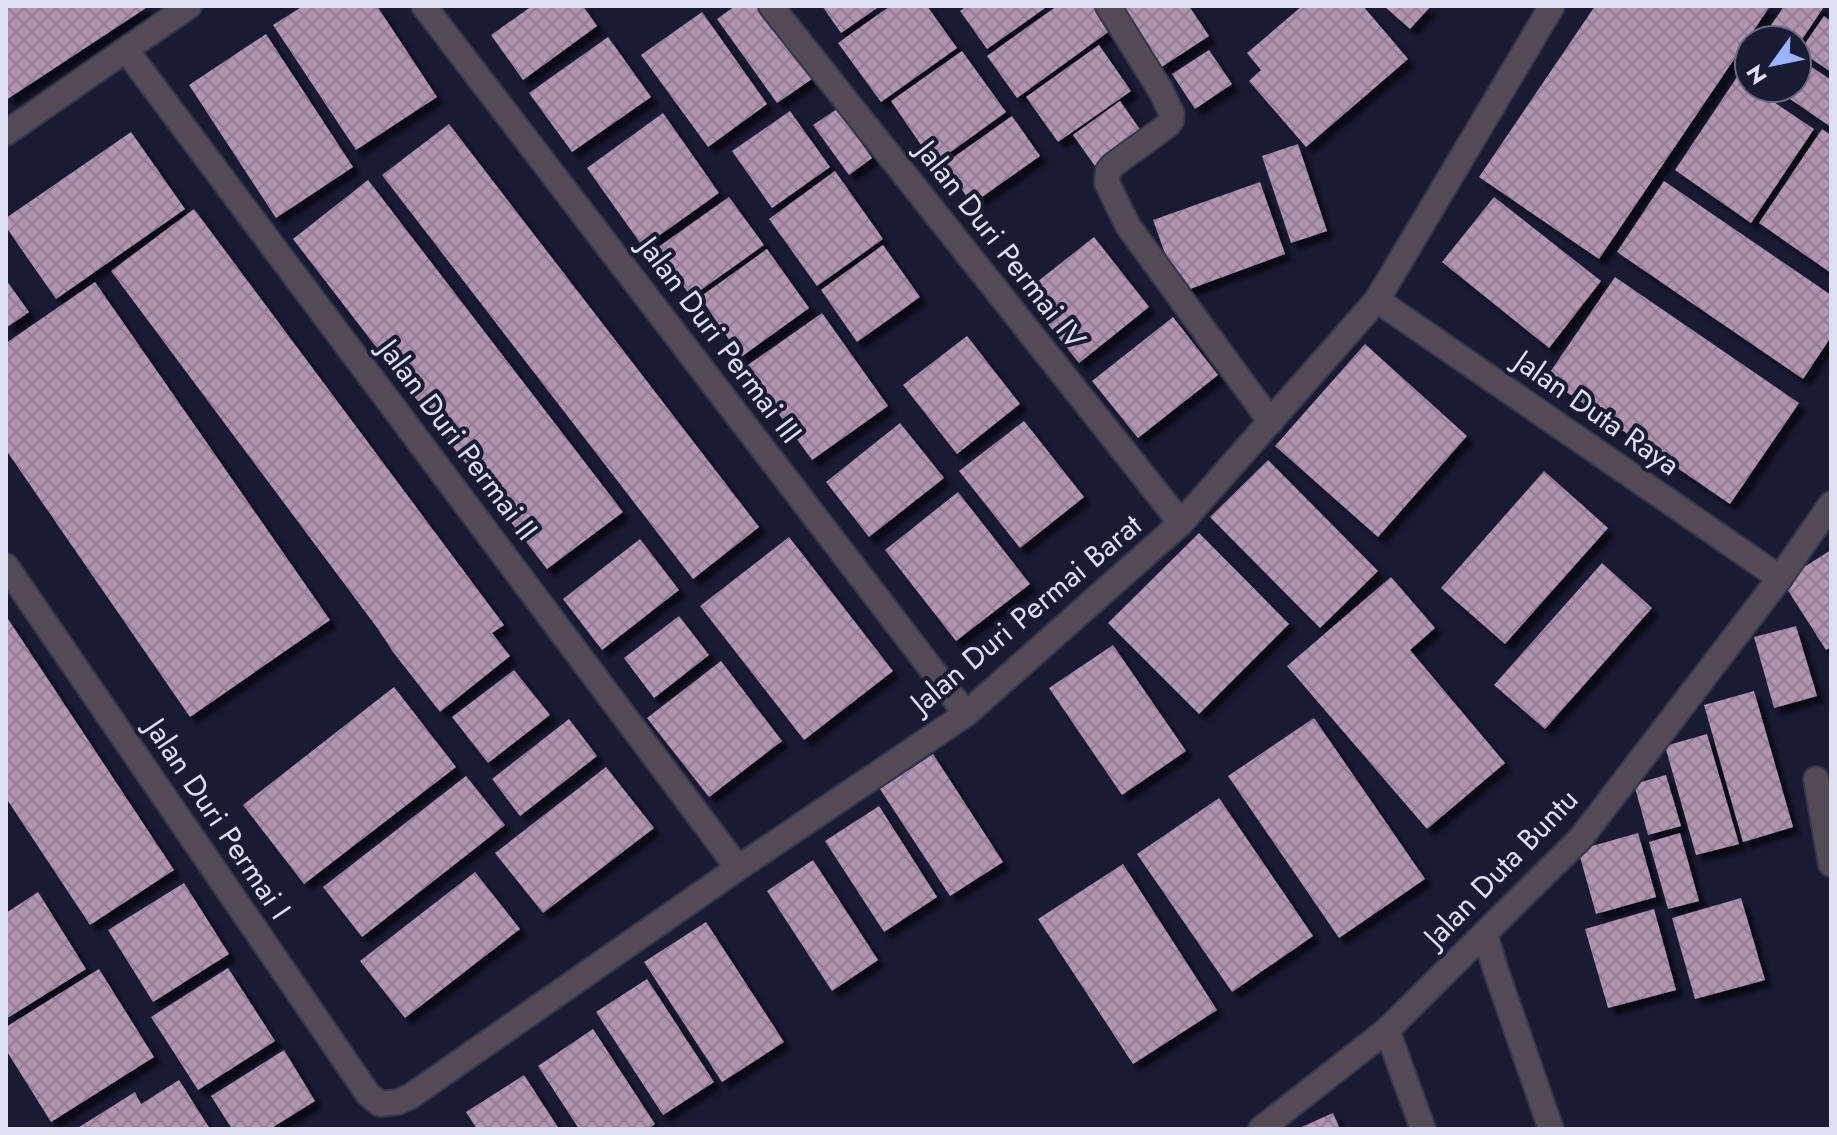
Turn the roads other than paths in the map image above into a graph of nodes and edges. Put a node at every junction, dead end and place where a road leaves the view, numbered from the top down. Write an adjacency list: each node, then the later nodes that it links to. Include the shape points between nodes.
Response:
1 (189, 6): 6 (street)
2 (424, 6): 14 (street, Jalan Duri Permai III)
3 (771, 6): 11 (street, Jalan Duri Permai IV)
4 (1108, 6): 9 (street, via 1172,114 1168,125 1113,165 1107,183 1128,226)
5 (1552, 6): 8 (street, Jalan Duri Permai Barat)
6 (126, 50): 7 (street); 17 (street, Jalan Duri Permai II)
7 (6, 133)
8 (1377, 300): 9 (street, Jalan Duri Permai Barat); 13 (street, Jalan Duta Raya)
9 (1271, 422): 11 (street, Jalan Duri Permai Barat)
10 (1831, 504): 13 (street, Jalan Duta Buntu)
11 (1181, 523): 14 (street, Jalan Duri Permai Barat)
12 (6, 566): 20 (street, Jalan Duri Permai I, via 368,1094)
13 (1780, 578): 18 (street, Jalan Duta Buntu, via 1581,838)
14 (966, 714): 17 (street, Jalan Duri Permai Barat)
15 (1816, 779): 16 (street)
16 (1831, 864)
17 (738, 868): 20 (street, Jalan Duri Permai Barat, via 411,1096)
18 (1485, 934): 19 (street, Jalan Duta Buntu); 23 (street)
19 (1387, 1030): 21 (street, Jalan Duta Buntu); 22 (street)
20 (380, 1104)
21 (1261, 1129)
22 (1423, 1129)
23 (1551, 1129)

